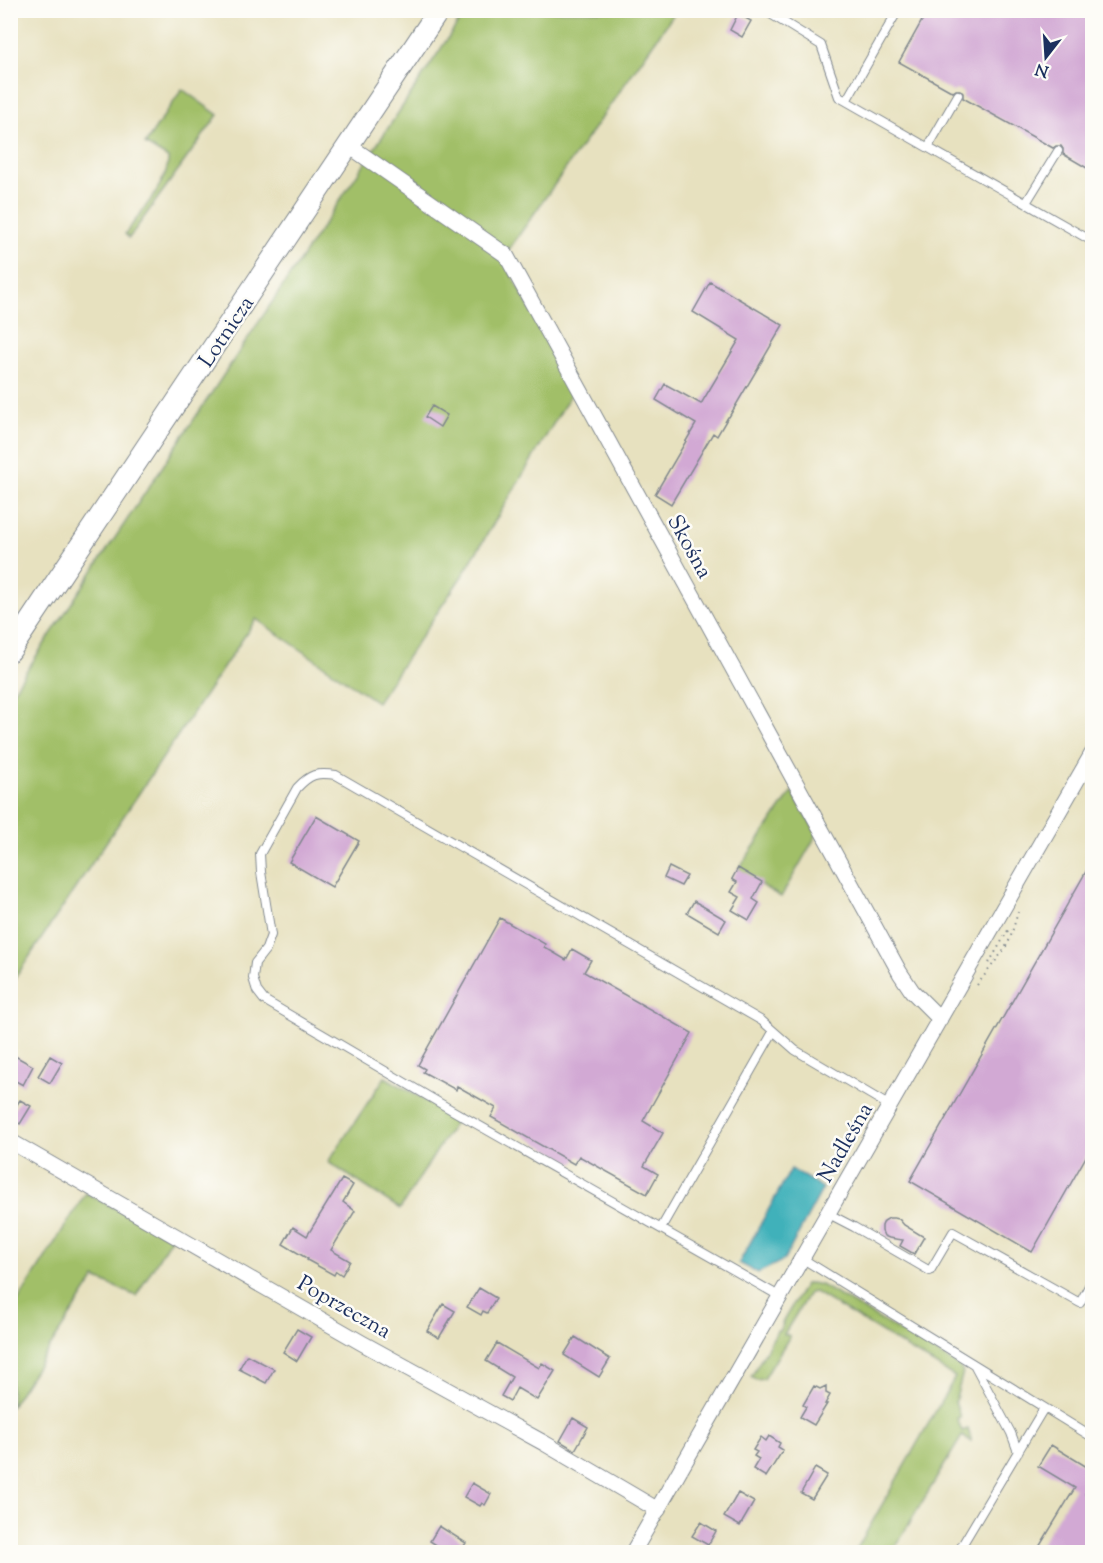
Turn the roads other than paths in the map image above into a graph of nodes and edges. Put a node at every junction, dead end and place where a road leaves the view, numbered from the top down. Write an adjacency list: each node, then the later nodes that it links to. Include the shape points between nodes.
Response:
1 (439, 10): 6 (main road, Lotnicza)
2 (764, 10): 5 (lane, via 821,45 839,97)
3 (898, 10): 5 (lane)
4 (958, 95): 7 (lane)
5 (846, 101): 7 (lane)
6 (348, 145): 11 (main road, Lotnicza); 13 (street, Skośna, via 506,255 900,973)
7 (928, 147): 9 (lane)
8 (1058, 151): 9 (lane)
9 (1026, 203): 10 (lane)
10 (1092, 242)
11 (10, 651)
12 (1092, 754): 13 (street, Nadleśna)
13 (940, 1019): 15 (street, Nadleśna)
14 (773, 1032): 15 (lane, via 795,1050); 18 (lane); 18 (lane, via 715,994 336,775 314,775 297,788 260,854 271,935 266,950 255,963 253,978 264,1000)
15 (890, 1106): 17 (street, Nadleśna)
16 (10, 1141): 26 (street, Poprzeczna)
17 (829, 1214): 19 (street, Nadleśna); 20 (lane, via 930,1271 953,1232 1080,1303)
18 (661, 1228): 21 (lane)
19 (803, 1259): 21 (street, Nadleśna); 22 (lane)
20 (1092, 1280)
21 (781, 1297): 26 (street, Nadleśna)
22 (975, 1365): 23 (lane); 25 (lane)
23 (1044, 1408): 24 (lane); 25 (lane)
24 (1092, 1437)
25 (1018, 1452): 28 (lane)
26 (658, 1510): 27 (street, Nadleśna)
27 (633, 1552)
28 (958, 1552)

